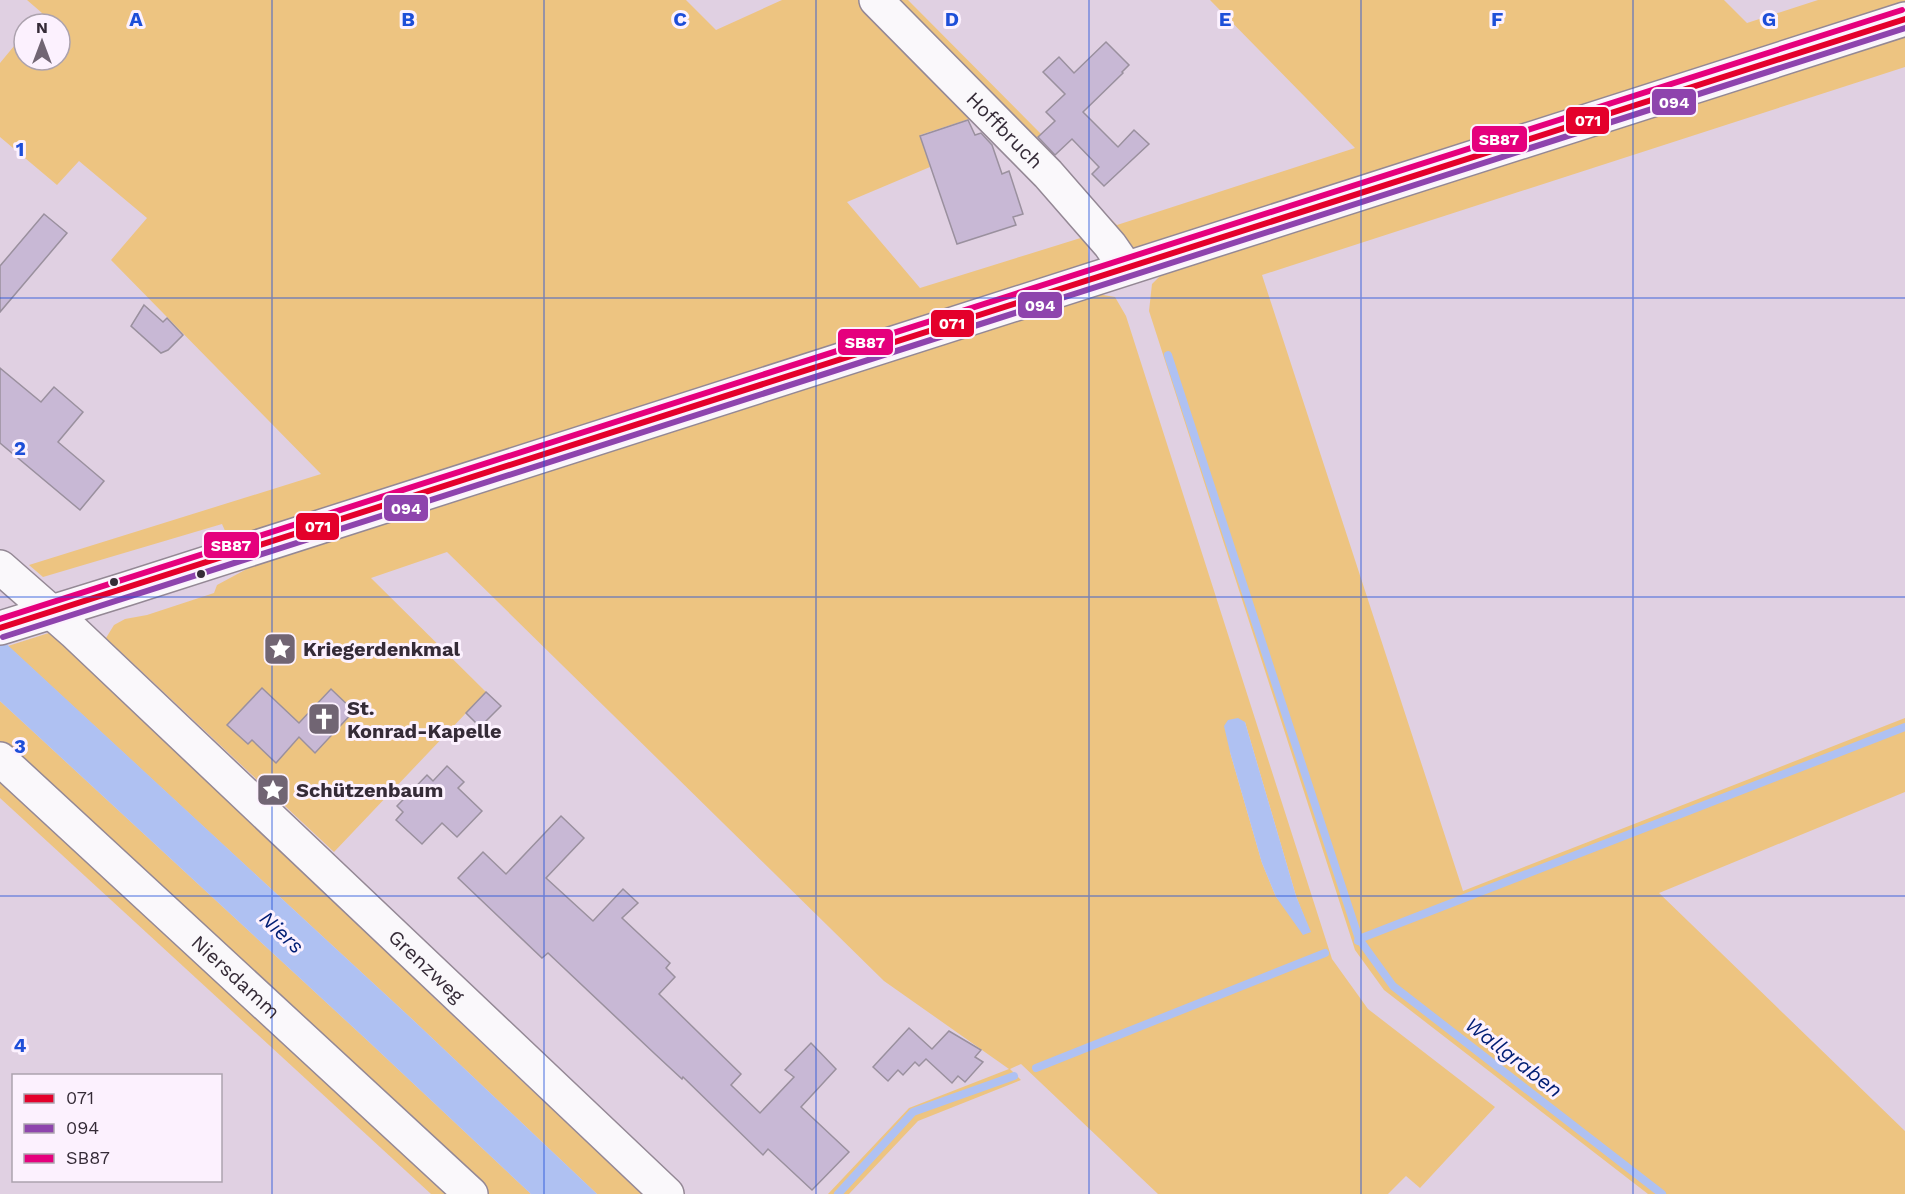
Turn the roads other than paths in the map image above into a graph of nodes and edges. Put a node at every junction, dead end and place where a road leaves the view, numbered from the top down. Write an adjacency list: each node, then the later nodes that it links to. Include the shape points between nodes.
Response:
1 (876, 0): 3 (main road, Hoffbruch, via 1048,174)
2 (1905, 19): 3 (main road)
3 (1126, 268): 5 (main road)
4 (0, 567): 5 (main road, Grenzweg)
5 (52, 611): 6 (main road); 9 (main road, Grenzweg)
6 (0, 628)
7 (0, 759): 8 (main road, Niersdamm)
8 (471, 1194)
9 (667, 1194)

